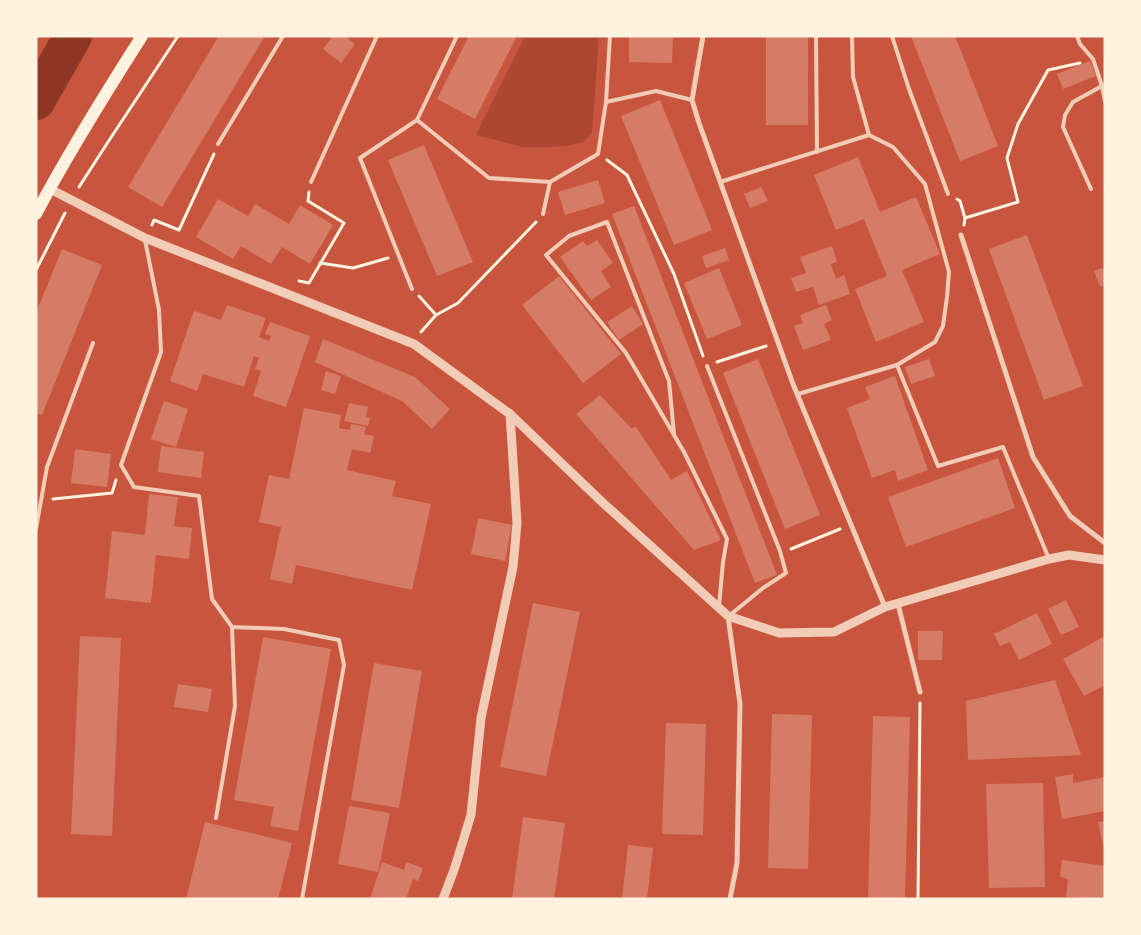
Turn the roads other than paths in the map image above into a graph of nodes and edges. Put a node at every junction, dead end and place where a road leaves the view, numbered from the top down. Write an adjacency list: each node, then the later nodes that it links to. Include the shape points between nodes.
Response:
1 (142, 36): 22 (main road)
2 (283, 36): 17 (lane)
3 (377, 36): 19 (lane)
4 (457, 36): 15 (lane)
5 (610, 36): 14 (lane)
6 (703, 36): 12 (street)
7 (816, 36): 18 (lane)
8 (852, 36): 16 (lane, via 853,77)
9 (892, 36): 24 (lane)
10 (1077, 36): 11 (lane, via 1094,60)
11 (1102, 86): 13 (lane); 23 (lane, via 1073,102 1065,115 1063,127)
12 (692, 100): 14 (lane, via 656,91); 21 (street)
13 (1105, 101)
14 (606, 102): 20 (lane, via 598,154)
15 (417, 120): 20 (lane, via 489,178); 29 (lane, via 360,158)
16 (869, 135): 18 (lane); 31 (lane, via 893,147 925,184 949,272 943,326 935,342)
17 (218, 144)
18 (817, 152): 21 (lane)
19 (311, 182)
20 (550, 182): 26 (lane)
21 (720, 182): 33 (street)
22 (50, 189): 25 (main road); 28 (street)
23 (1090, 189)
24 (948, 194)
25 (36, 214)
26 (544, 214)
27 (961, 235): 37 (street, via 1033,457 1070,516)
28 (145, 238): 34 (street, via 414,344); 44 (lane, via 159,310 161,352 120,465 134,486 199,496 212,599)
29 (412, 289)
30 (93, 343): 36 (lane, via 47,468)
31 (897, 365): 33 (lane); 38 (lane, via 938,466 1003,447)
32 (707, 366): 43 (lane, via 786,573)
33 (798, 394): 41 (street)
34 (510, 414): 42 (street, via 600,501); 48 (street, via 517,523 514,567 481,718 470,815)
35 (674, 434): 35 (lane, via 626,353 546,255 568,236 607,222 669,381); 42 (lane, via 727,539)
36 (36, 529)
37 (1105, 543)
38 (1049, 559): 39 (street, via 1069,555); 40 (street)
39 (1105, 560)
40 (898, 604): 41 (street); 45 (street)
41 (885, 607): 43 (street, via 834,632 779,633)
42 (719, 608): 43 (street)
43 (728, 616): 49 (street, via 740,704 737,863)
44 (232, 627): 46 (lane, via 235,706); 47 (lane, via 284,629 339,640 344,665)
45 (920, 692)
46 (216, 818)
47 (302, 899)
48 (443, 899)
49 (730, 899)

